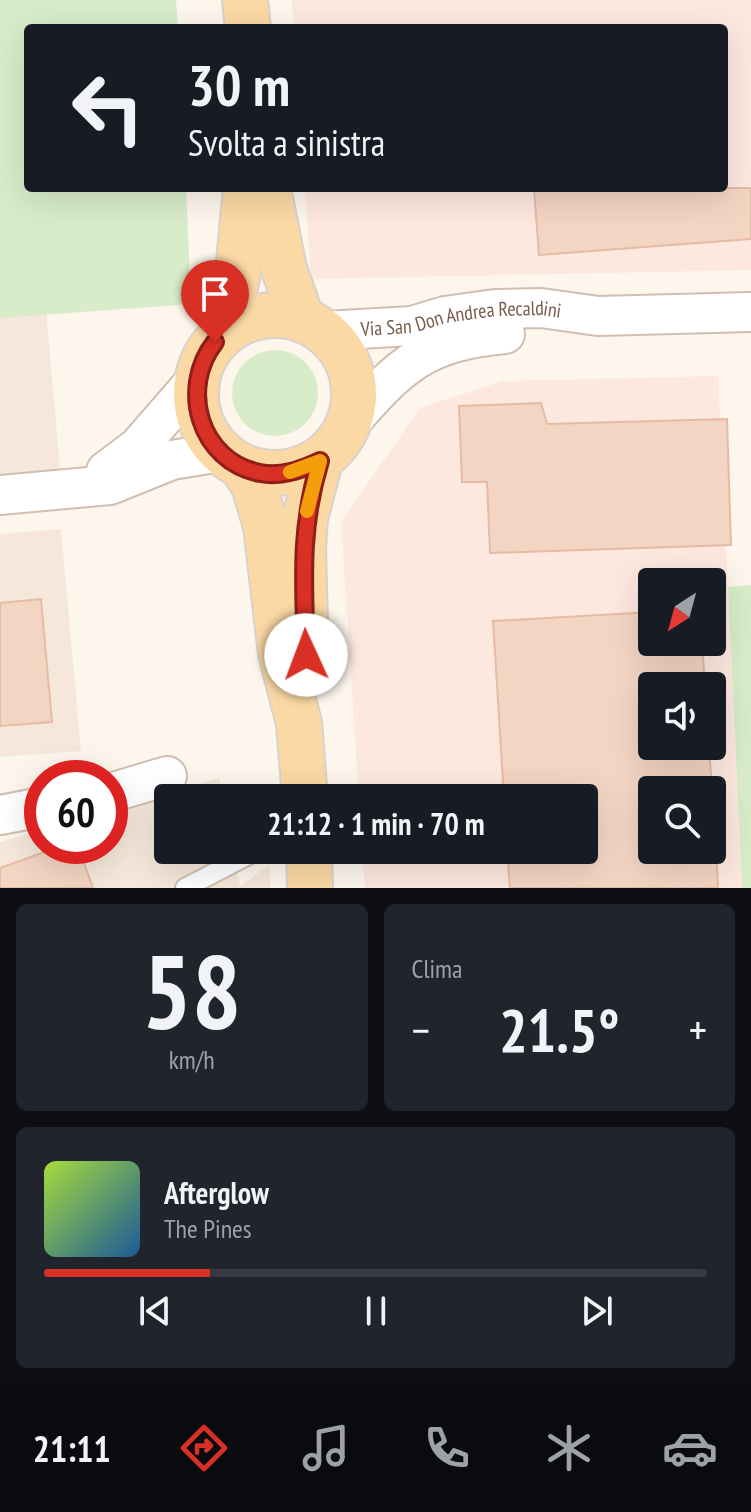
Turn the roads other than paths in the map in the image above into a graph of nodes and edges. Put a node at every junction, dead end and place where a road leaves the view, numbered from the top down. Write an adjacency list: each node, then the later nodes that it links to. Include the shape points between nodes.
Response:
1 (245, 0): 2 (main road)
2 (248, 24)
3 (246, 192): 8 (main road, via 238,273)
4 (269, 192): 7 (main road, via 284,269)
5 (751, 312): 6 (street, Via San Don Andrea Recaldini)
6 (598, 316): 7 (street, Via San Don Andrea Recaldini, via 541,308 495,309 412,326); 10 (street, Via San Don Andrea Recaldini, via 441,346 386,381)
7 (313, 326): 8 (main road, via 270,315); 10 (main road, via 341,350 352,373 354,408)
8 (225, 332): 9 (main road, via 207,353)
9 (197, 379): 11 (main road, via 200,419 208,437); 13 (street, via 138,447)
10 (349, 424): 12 (main road)
11 (231, 460): 12 (main road, via 261,473 282,474); 13 (street, via 172,460 110,485); 15 (main road, via 254,485 262,505 281,654)
12 (320, 461): 15 (main road, via 305,518 306,655)
13 (88, 485): 14 (street)
14 (0, 495)
15 (299, 723): 17 (main road)
16 (167, 776): 18 (street)
17 (304, 784)
18 (128, 788)
19 (24, 810): 20 (street)
20 (0, 815)
21 (231, 864): 23 (lane)
22 (309, 864): 24 (main road)
23 (185, 888)
24 (310, 888)

